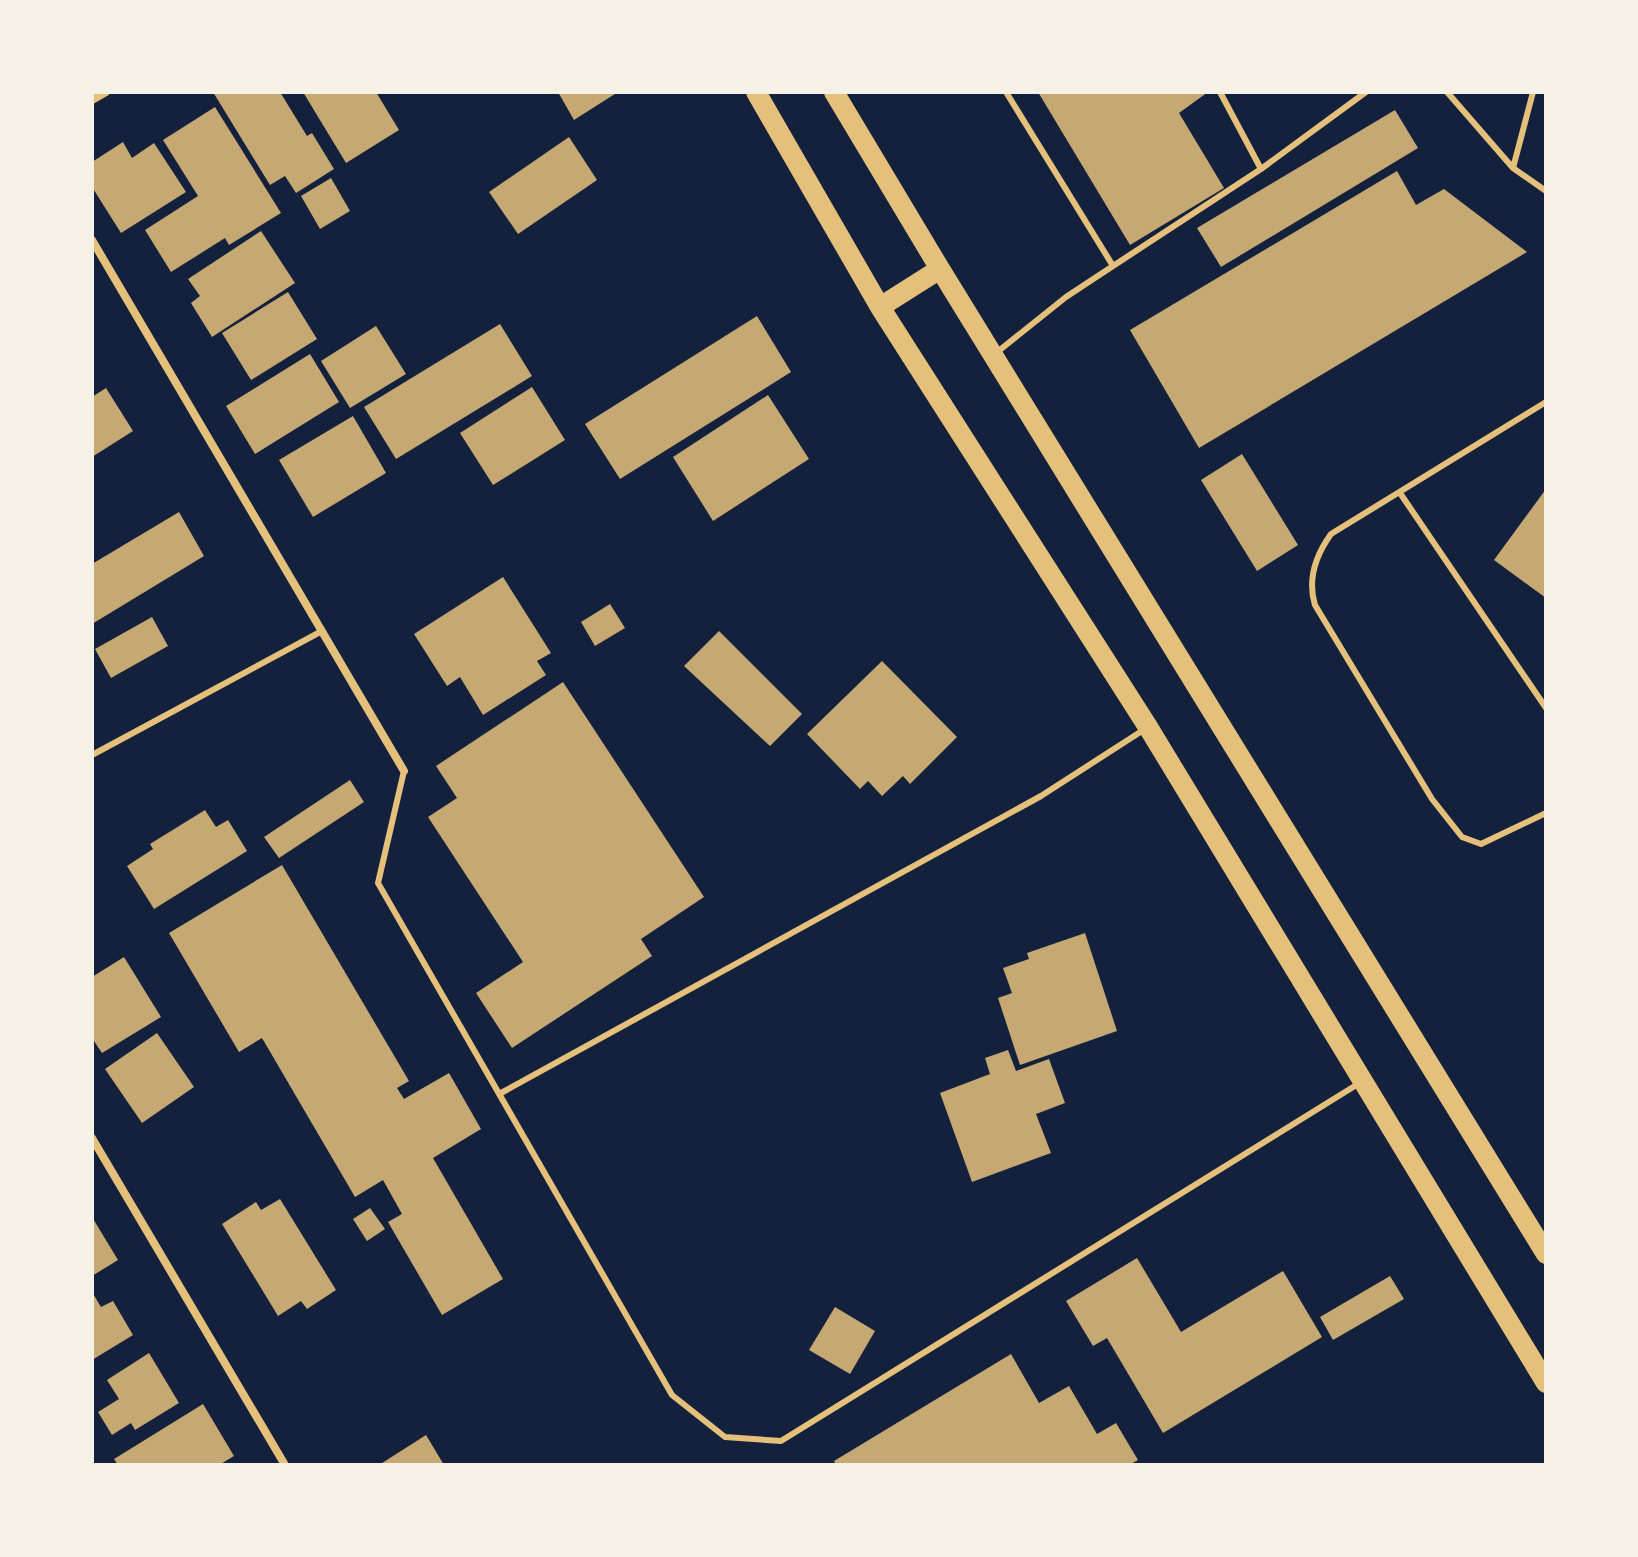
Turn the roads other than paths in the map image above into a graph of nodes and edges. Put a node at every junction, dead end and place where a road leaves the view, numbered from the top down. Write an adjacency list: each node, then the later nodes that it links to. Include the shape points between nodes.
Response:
1 (106, 92): 9 (street)
2 (756, 92): 16 (main road)
3 (834, 92): 15 (main road)
4 (1006, 92): 14 (lane)
5 (1220, 92): 11 (lane)
6 (1366, 92): 11 (lane)
7 (1447, 92): 10 (lane)
8 (1533, 92): 10 (lane)
9 (92, 100)
10 (1513, 168): 12 (lane)
11 (1261, 169): 14 (lane)
12 (1546, 191)
13 (92, 240): 20 (street)
14 (1113, 266): 17 (lane)
15 (940, 269): 16 (main road); 17 (main road)
16 (880, 307): 22 (main road)
17 (993, 356): 29 (main road)
18 (1546, 402): 19 (lane)
19 (1400, 493): 21 (lane); 25 (lane, via 1331,534 1318,553 1311,590 1315,605 1432,799 1462,837 1481,844)
20 (322, 631): 23 (lane); 24 (street)
21 (1546, 708)
22 (1148, 727): 26 (main road); 27 (lane, via 1041,796)
23 (92, 755)
24 (404, 771): 27 (lane, via 378,883)
25 (1546, 813)
26 (1365, 1080): 27 (lane, via 781,1441 725,1437 672,1395); 30 (main road)
27 (501, 1093)
28 (92, 1138): 31 (street)
29 (1546, 1254)
30 (1546, 1383)
31 (285, 1465)

